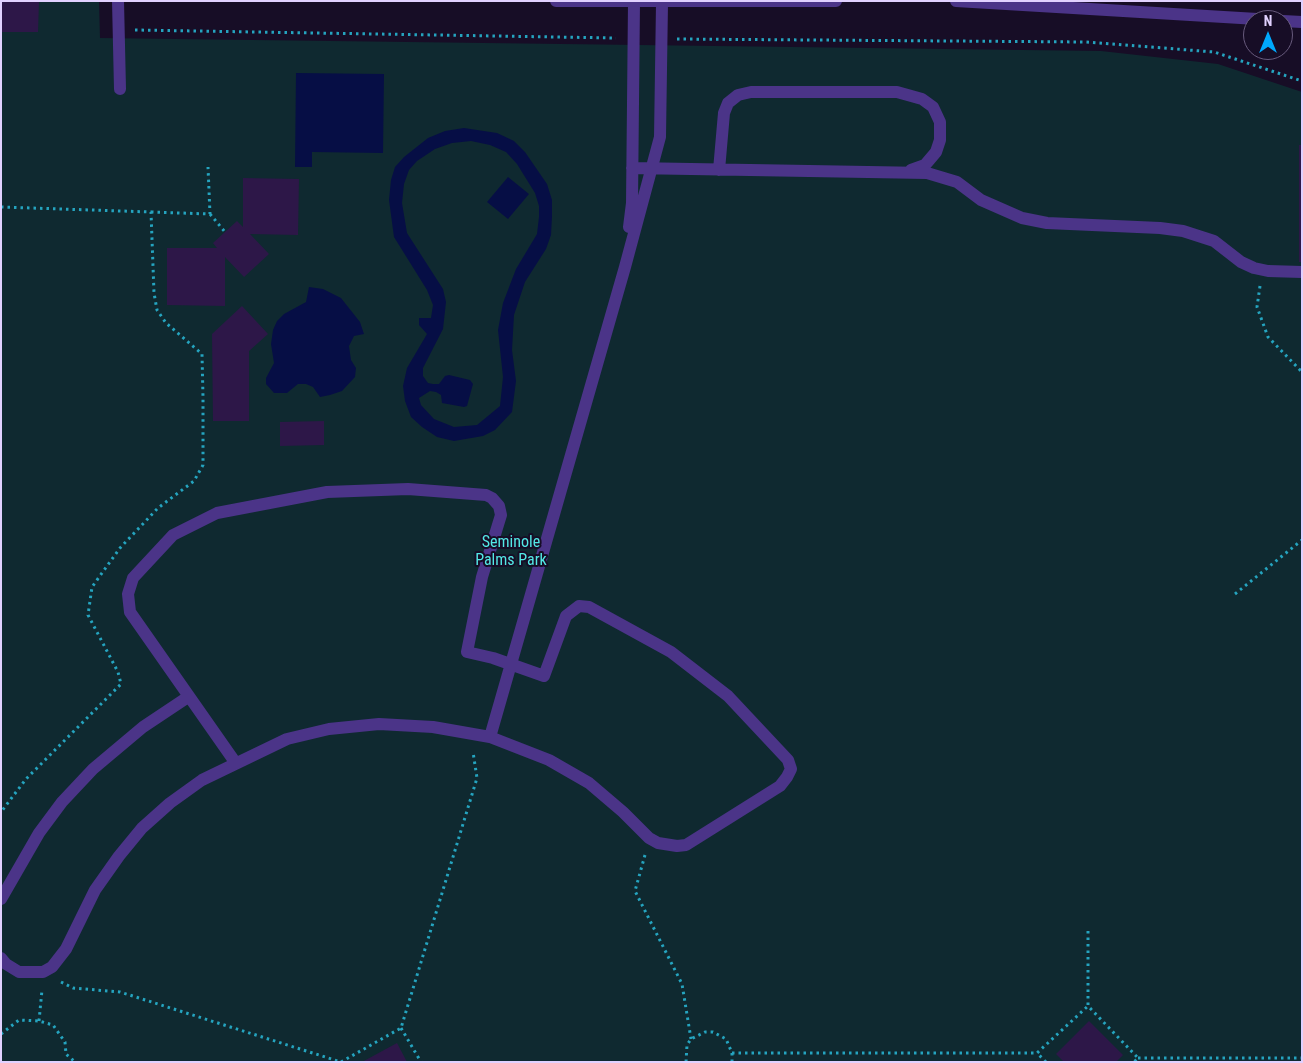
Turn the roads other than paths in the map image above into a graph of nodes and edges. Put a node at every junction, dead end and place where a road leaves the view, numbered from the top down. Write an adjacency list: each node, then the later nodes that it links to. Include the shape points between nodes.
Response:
1 (118, 1): 9 (street)
2 (556, 1): 5 (street)
3 (836, 1): 7 (street)
4 (956, 1): 6 (street)
5 (634, 2): 7 (street); 10 (street)
6 (988, 2): 8 (street)
7 (662, 3): 11 (street, via 660,137)
8 (1243, 18)
9 (120, 89)
10 (632, 168): 11 (street); 14 (street, via 632,204)
11 (652, 168): 12 (street); 14 (street)
12 (719, 170): 13 (street); 13 (street, via 724,113 728,103 738,95 751,92 897,92 922,99 933,107 940,122 936,152 926,165)
13 (907, 172): 15 (street, via 942,176 999,209 1047,223 1183,231 1214,242 1241,262 1263,270)
14 (625, 266): 16 (street)
15 (1302, 272)
16 (510, 664): 17 (street, via 467,652 482,577 500,515 499,506 492,498 408,489 327,492 217,513 173,535 133,578 128,594 130,612); 18 (street); 18 (street, via 544,676 566,616 579,606 589,607 671,652 728,696 788,760 788,777 780,786 686,844 666,845 650,838 589,783 549,760)
17 (188, 697): 19 (street); 20 (street, via 143,727 93,769 62,802 39,833)
18 (490, 736): 19 (street, via 433,727 379,724 329,729 287,739)
19 (235, 762): 21 (street, via 202,780 142,828 95,890 66,949 52,967 43,972 19,972)
20 (1, 899)
21 (1, 958)

